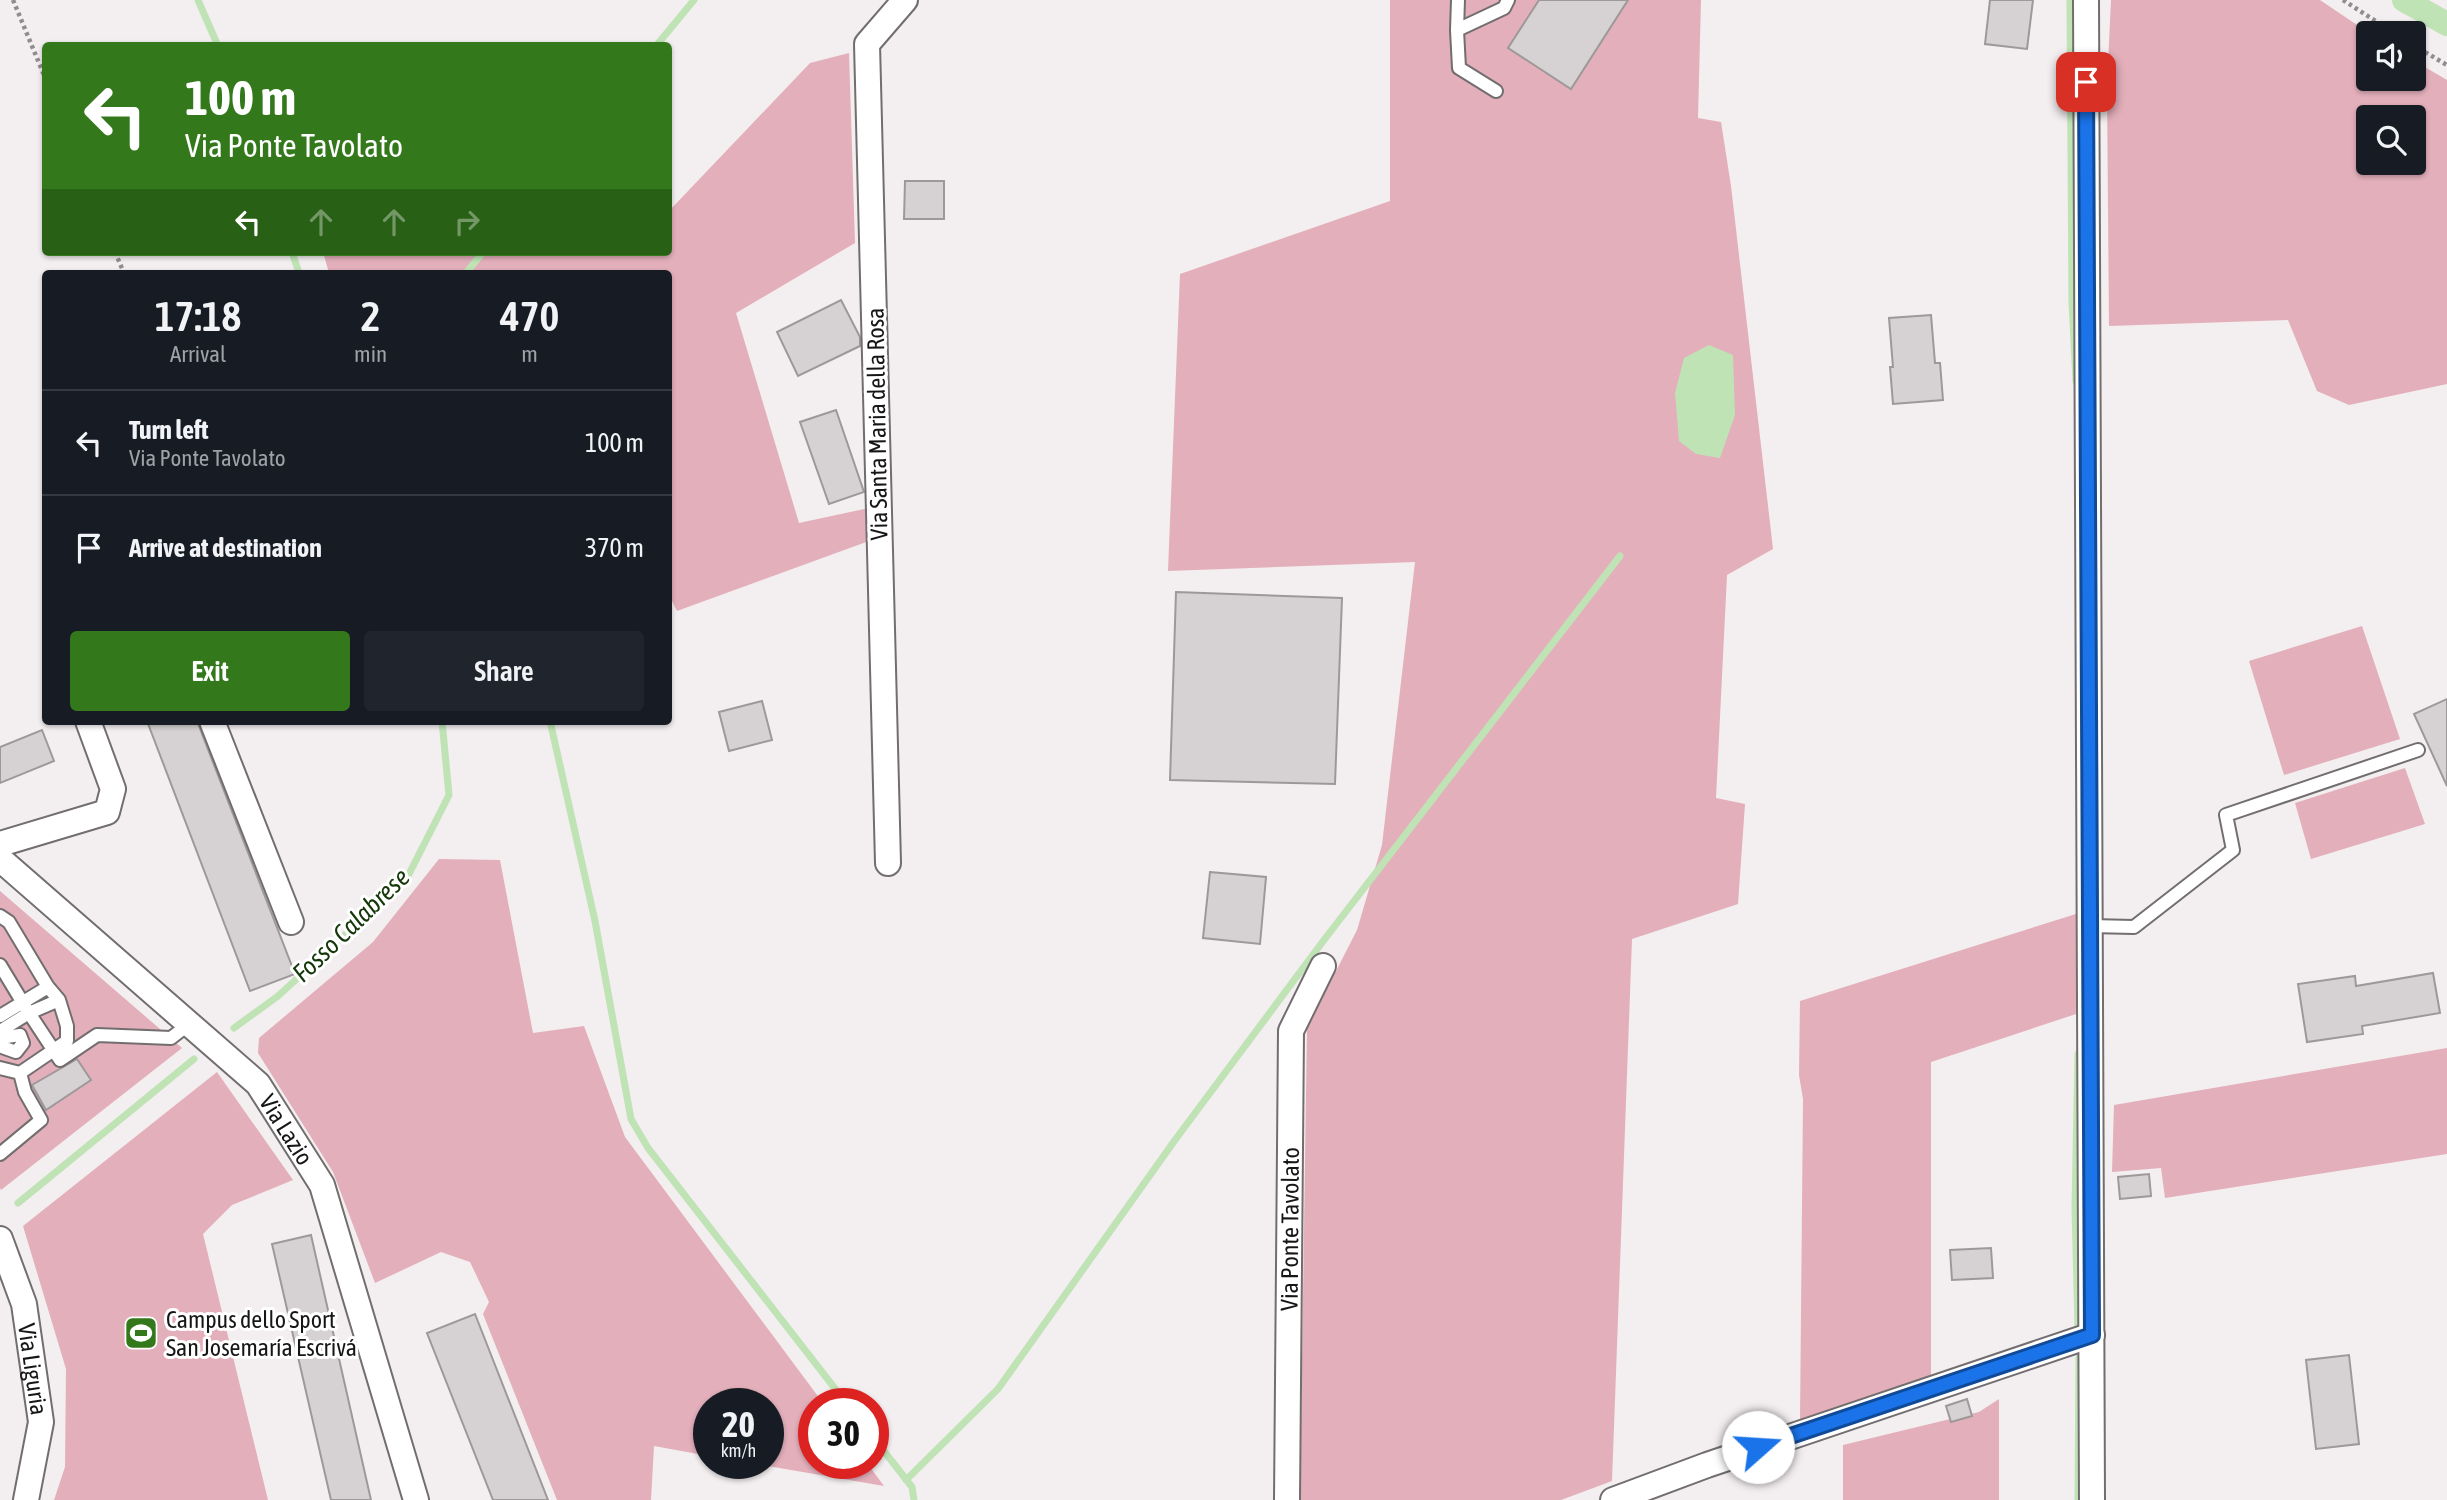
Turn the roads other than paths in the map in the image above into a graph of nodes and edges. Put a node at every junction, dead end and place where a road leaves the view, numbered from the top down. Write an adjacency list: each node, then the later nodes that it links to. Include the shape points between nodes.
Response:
1 (905, 0): 12 (street, Via Santa Maria della Rosa, via 867,44)
2 (1458, 0): 5 (lane)
3 (1508, 0): 5 (lane, via 1504,8)
4 (2085, 0): 15 (street)
5 (1457, 30): 6 (lane, via 1459,68)
6 (1496, 91)
7 (89, 725): 10 (street, via 113,789 107,812)
8 (214, 725): 14 (street)
9 (2418, 750): 15 (lane, via 2226,815 2233,850 2134,927)
10 (0, 844)
11 (0, 859): 22 (street, Via Lazio)
12 (888, 863)
13 (0, 916): 18 (lane, via 9,922)
14 (291, 922)
15 (2090, 926): 29 (street)
16 (0, 965): 20 (lane)
17 (1323, 966): 32 (street, Via Ponte Tavolato, via 1291,1031)
18 (48, 987): 19 (lane); 20 (lane)
19 (59, 1000): 20 (lane); 24 (lane, via 67,1026 66,1041)
20 (25, 1008): 21 (lane); 23 (lane); 24 (lane)
21 (0, 1016)
22 (189, 1024): 24 (lane, via 171,1038 97,1035 61,1060); 31 (street, Via Lazio, via 258,1084 322,1185)
23 (0, 1031)
24 (54, 1050): 26 (lane)
25 (0, 1068): 26 (lane)
26 (20, 1073): 27 (lane, via 40,1120)
27 (0, 1154)
28 (0, 1239): 30 (street, Via Liguria, via 24,1304 41,1422)
29 (2092, 1335): 33 (street); 34 (street)
30 (26, 1500)
31 (416, 1500)
32 (1287, 1500)
33 (1613, 1500)
34 (2092, 1500)

